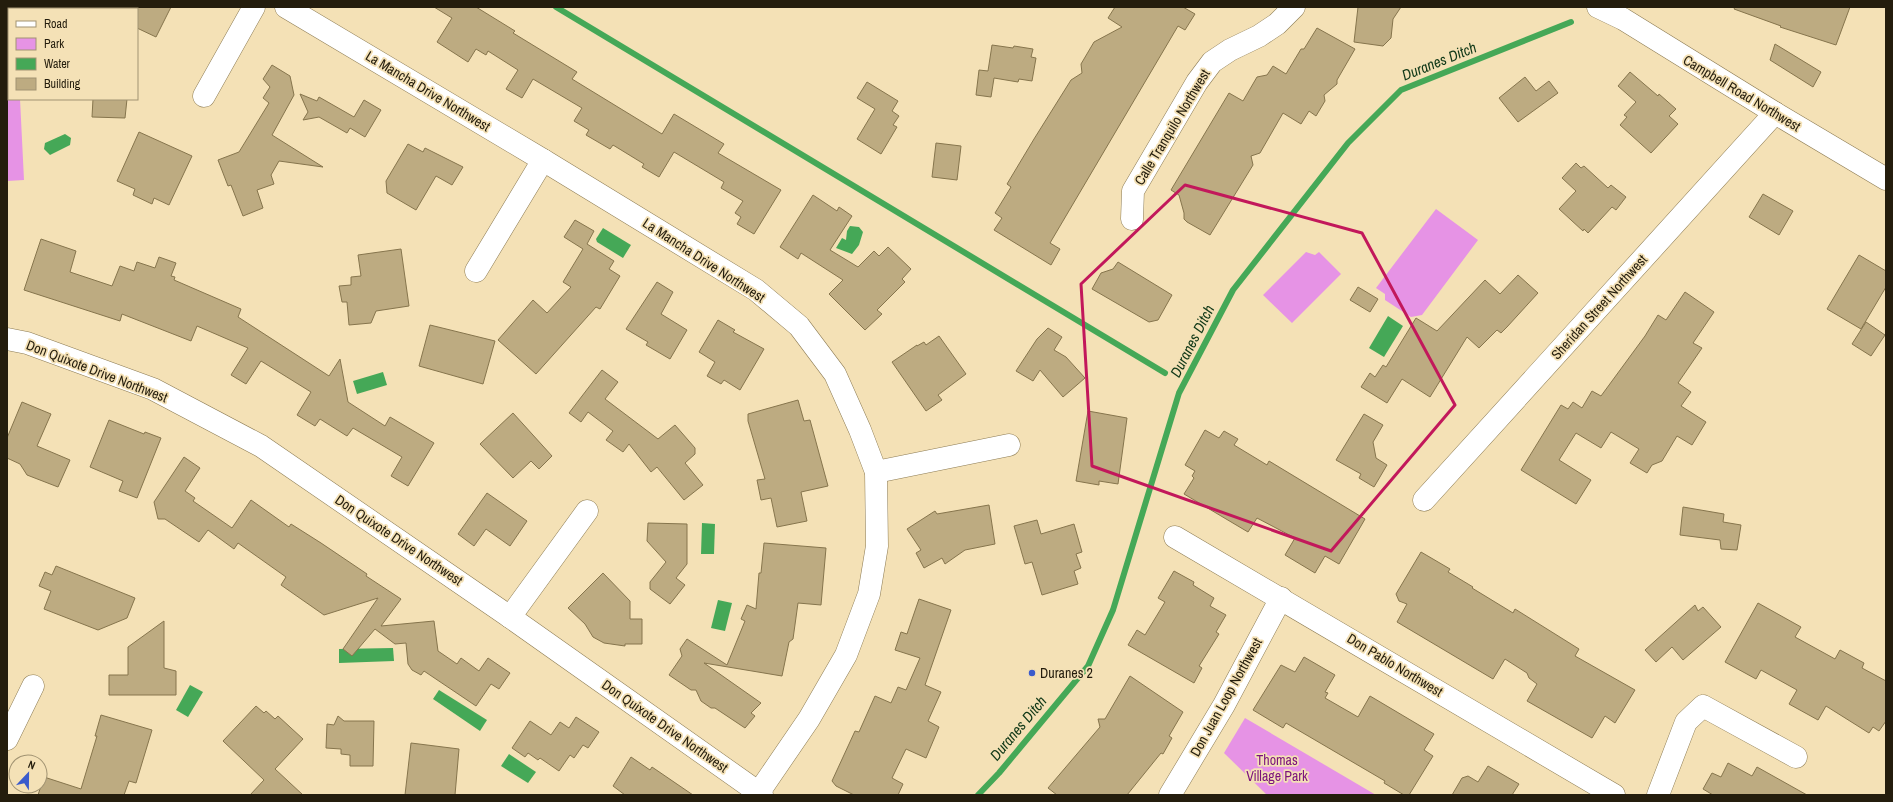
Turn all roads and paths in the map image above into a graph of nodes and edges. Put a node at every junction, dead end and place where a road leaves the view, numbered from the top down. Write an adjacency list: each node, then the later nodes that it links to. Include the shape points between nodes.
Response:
1 (254, 7): 5 (street)
2 (286, 7): 7 (street, La Mancha Drive Northwest)
3 (1294, 7): 9 (street, Calle Tranquilo Northwest, via 1277,24 1212,62 1197,82 1132,191)
4 (1598, 7): 6 (street, Campbell Road Northwest, via 1622,19)
5 (204, 96)
6 (1775, 113): 8 (street, Campbell Road Northwest); 14 (street, Sheridan Street Northwest)
7 (543, 160): 10 (street); 13 (street, La Mancha Drive Northwest, via 756,290 799,326 835,374)
8 (1886, 179)
9 (1132, 219)
10 (476, 271)
11 (7, 338): 18 (street, Don Quixote Drive Northwest, via 153,389 261,446)
12 (1009, 445): 13 (street)
13 (876, 472): 22 (street, La Mancha Drive Northwest, via 877,546 869,594 846,655 809,719)
14 (1424, 500)
15 (587, 511): 18 (street)
16 (1175, 537): 17 (street, Don Pablo Northwest)
17 (1281, 598): 23 (street, Don Juan Loop Northwest, via 1224,705); 24 (street, Don Pablo Northwest)
18 (510, 616): 22 (street, Don Quixote Drive Northwest)
19 (33, 686): 20 (street)
20 (7, 739)
21 (1796, 758): 25 (street, via 1703,706 1686,722)
22 (760, 794)
23 (1170, 795)
24 (1614, 795)
25 (1658, 795)

